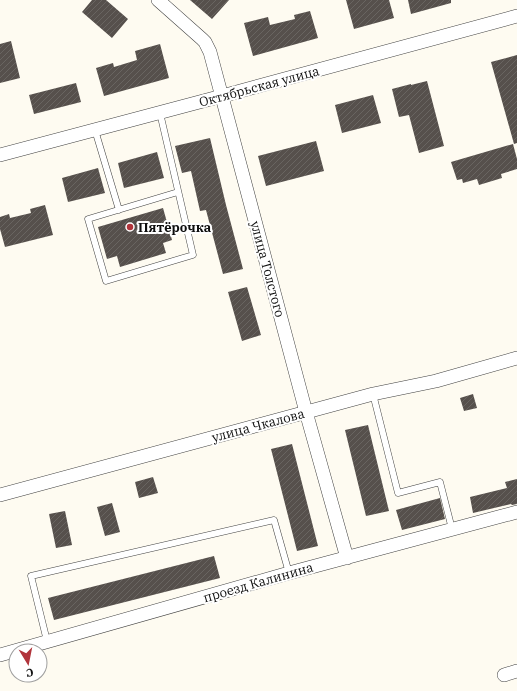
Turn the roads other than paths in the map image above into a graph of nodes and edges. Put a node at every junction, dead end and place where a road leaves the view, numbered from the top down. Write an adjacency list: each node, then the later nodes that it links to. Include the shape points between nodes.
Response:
1 (158, 0): 3 (street, улица Толстого, via 205,42)
2 (517, 16): 3 (street, Октябрьская улица)
3 (222, 96): 4 (street, Октябрьская улица); 11 (street, улица Толстого)
4 (160, 113): 5 (street, Октябрьская улица); 7 (lane)
5 (95, 130): 6 (street, Октябрьская улица); 8 (lane)
6 (0, 155)
7 (178, 192): 8 (lane); 8 (lane, via 193,255 106,281 88,219)
8 (118, 210)
9 (517, 358): 10 (street, улица Чкалова, via 436,381)
10 (372, 394): 11 (street, улица Чкалова); 14 (lane, via 398,493 440,482)
11 (306, 412): 12 (street, улица Чкалова); 15 (street, улица Толстого)
12 (0, 495)
13 (517, 512): 14 (street, проезд Калинина)
14 (452, 529): 15 (street, проезд Калинина)
15 (347, 558): 16 (street, проезд Калинина)
16 (289, 573): 17 (street, проезд Калинина); 17 (lane, via 274,520 30,576)
17 (47, 642): 18 (street, проезд Калинина)
18 (0, 655)
19 (517, 671): 20 (street)
20 (504, 675)

